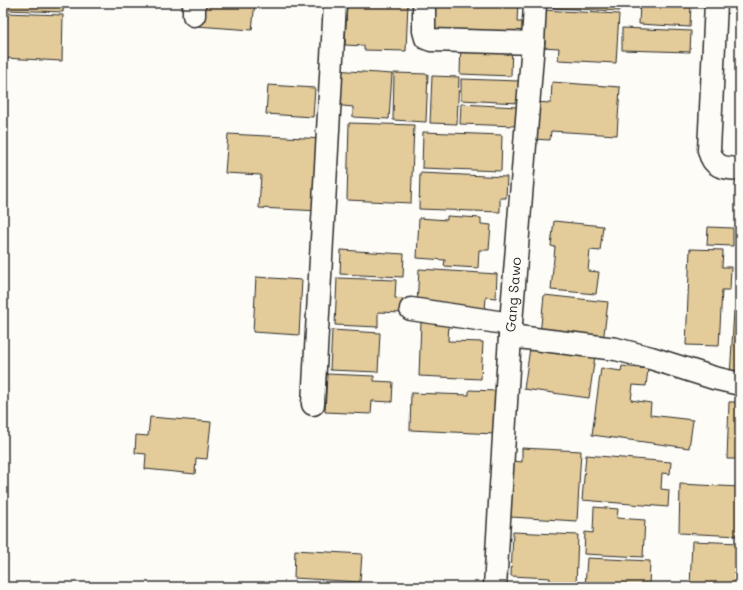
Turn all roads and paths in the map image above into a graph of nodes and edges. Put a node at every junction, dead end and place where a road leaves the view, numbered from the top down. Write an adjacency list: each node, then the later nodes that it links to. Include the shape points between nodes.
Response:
1 (334, 3): 10 (street)
2 (424, 3): 5 (street, via 424,31 426,38 431,40)
3 (535, 3): 5 (street, Gang Sawo)
4 (716, 3): 6 (street, via 709,150 713,162 717,165)
5 (533, 43): 8 (street, Gang Sawo)
6 (740, 169)
7 (411, 309): 8 (street)
8 (511, 330): 9 (street, via 616,349); 11 (street, Gang Sawo)
9 (740, 384)
10 (313, 404)
11 (495, 587)

